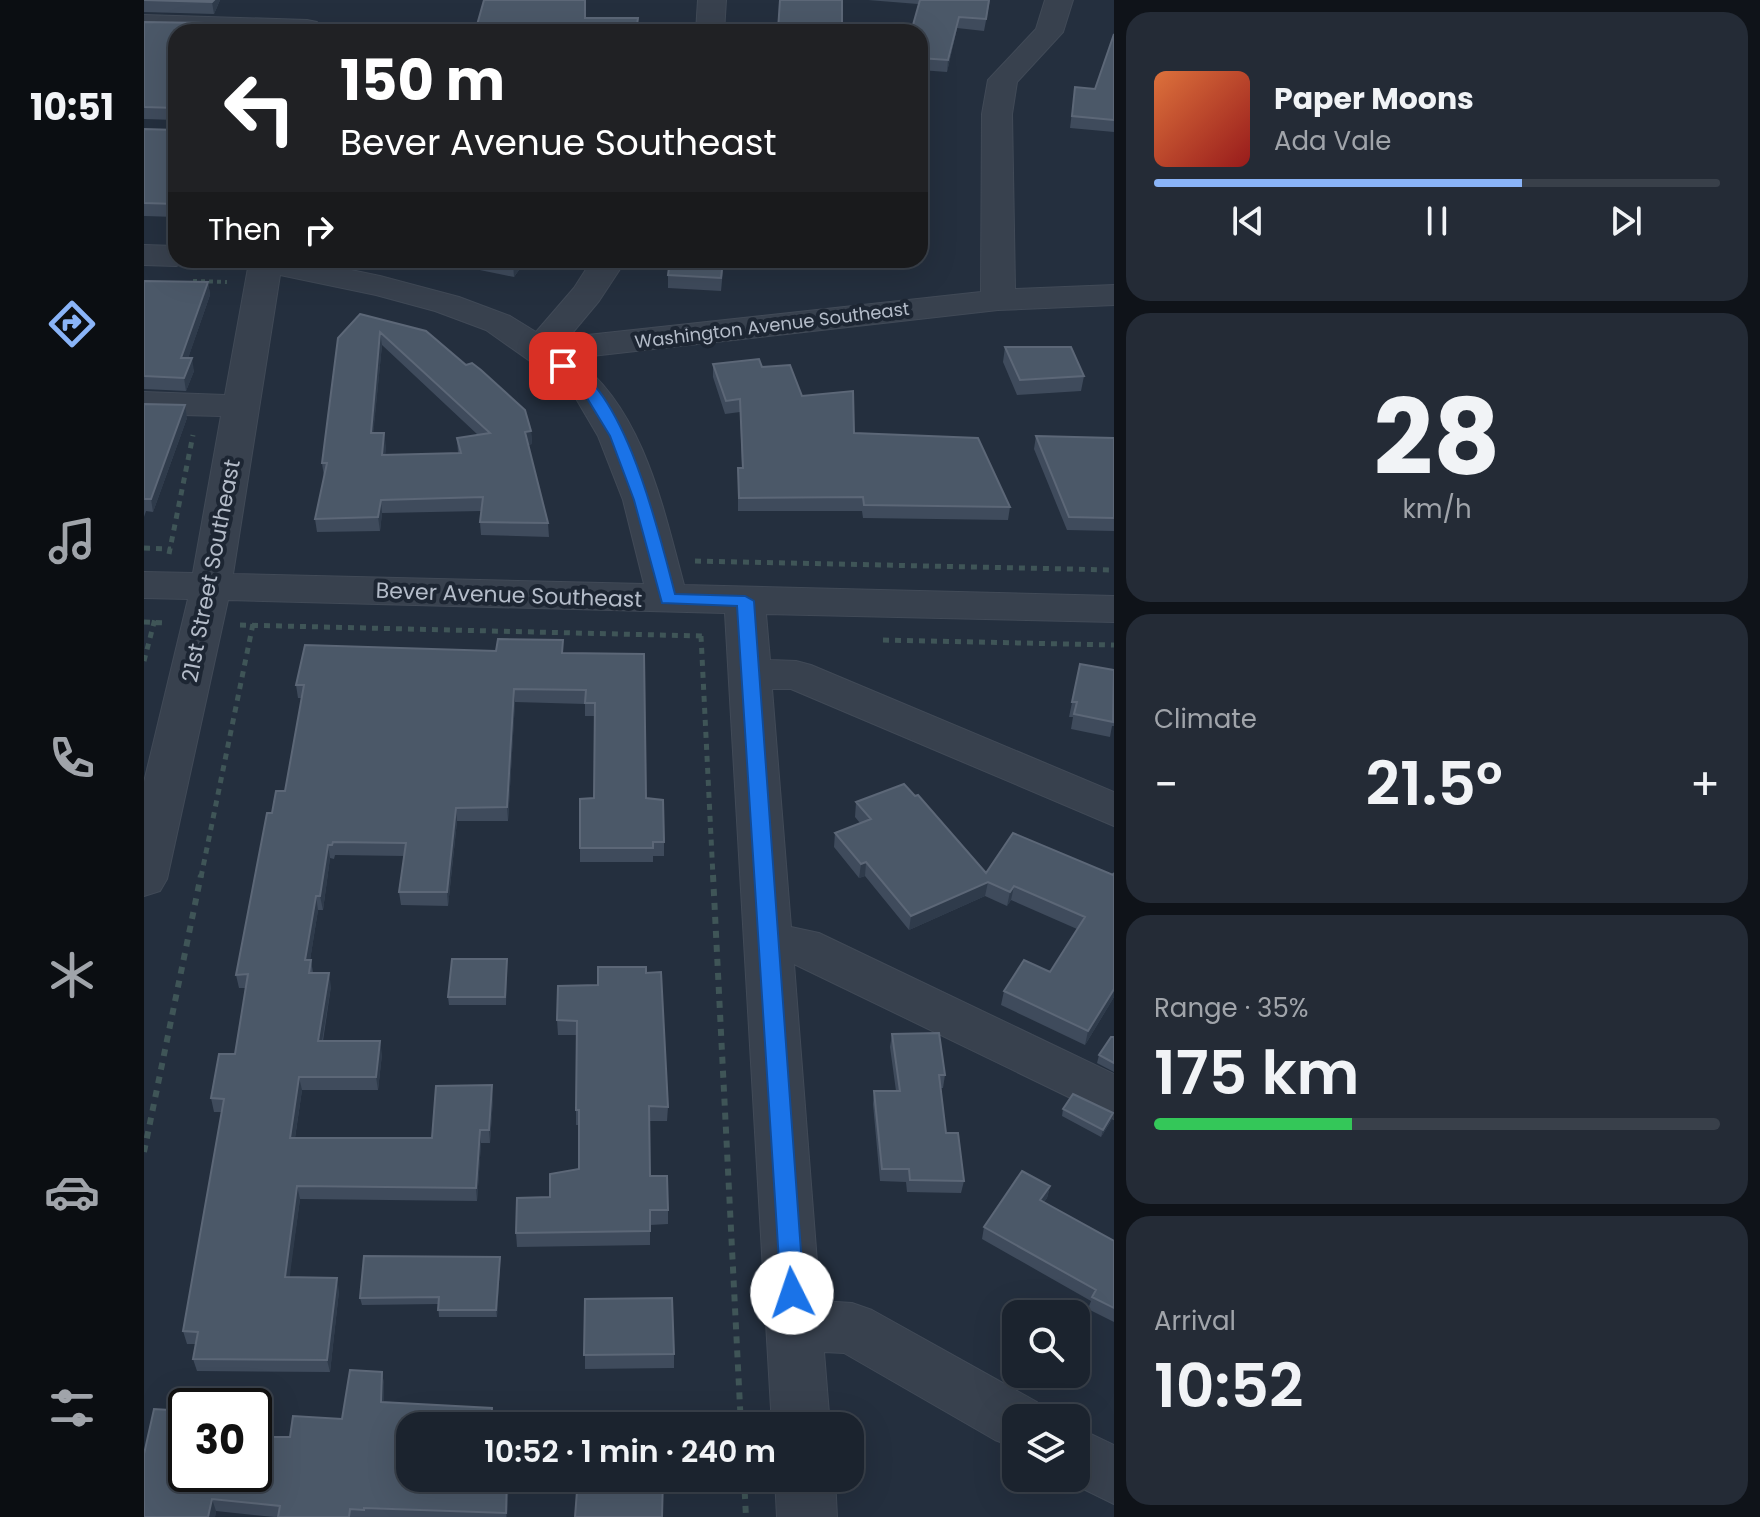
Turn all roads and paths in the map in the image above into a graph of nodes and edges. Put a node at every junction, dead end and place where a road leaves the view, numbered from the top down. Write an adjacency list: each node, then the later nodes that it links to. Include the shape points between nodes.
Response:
1 (712, 0): 5 (street)
2 (1059, 0): 12 (street, via 1049,32 1003,80 997,114)
3 (308, 20): 4 (street)
4 (144, 23)
5 (710, 24)
6 (144, 255): 7 (street)
7 (168, 256)
8 (265, 268): 15 (street, 21st Street Southeast)
9 (299, 268): 13 (street, via 447,304 498,323)
10 (604, 268): 13 (street)
11 (1114, 295): 12 (street, Washington Avenue Southeast)
12 (998, 300): 13 (street, Washington Avenue Southeast)
13 (540, 350): 22 (street, via 585,383 617,436 642,500)
14 (144, 403): 15 (street)
15 (242, 406): 20 (street, 21st Street Southeast)
16 (144, 548): 17 (path)
17 (181, 549)
18 (682, 560): 19 (path)
19 (1114, 570)
20 (211, 587): 21 (street, Bever Avenue Southeast); 22 (street, Bever Avenue Southeast); 34 (street, 21st Street Southeast)
21 (151, 596): 32 (path)
22 (668, 599): 23 (street, Bever Avenue Southeast)
23 (745, 601): 24 (street, Bever Avenue Southeast); 33 (street)
24 (1114, 609)
25 (256, 610): 27 (path)
26 (227, 625): 27 (path)
27 (253, 626): 28 (path); 39 (path)
28 (701, 636): 29 (path); 41 (path)
29 (713, 636)
30 (876, 639): 31 (path)
31 (1114, 645)
32 (144, 661)
33 (750, 674): 35 (street, via 796,675); 37 (street)
34 (153, 808): 36 (street, 21st Street Southeast)
35 (1114, 810)
36 (144, 879)
37 (769, 944): 38 (street, via 802,946); 40 (street)
38 (1114, 1098)
39 (144, 1152)
40 (794, 1325): 42 (street); 43 (street, via 852,1328)
41 (740, 1412)
42 (800, 1412)
43 (1002, 1413)
44 (1090, 1463): 45 (street)
45 (1114, 1476)
46 (745, 1492): 48 (path)
47 (806, 1492): 49 (street)
48 (746, 1517)
49 (807, 1517)

